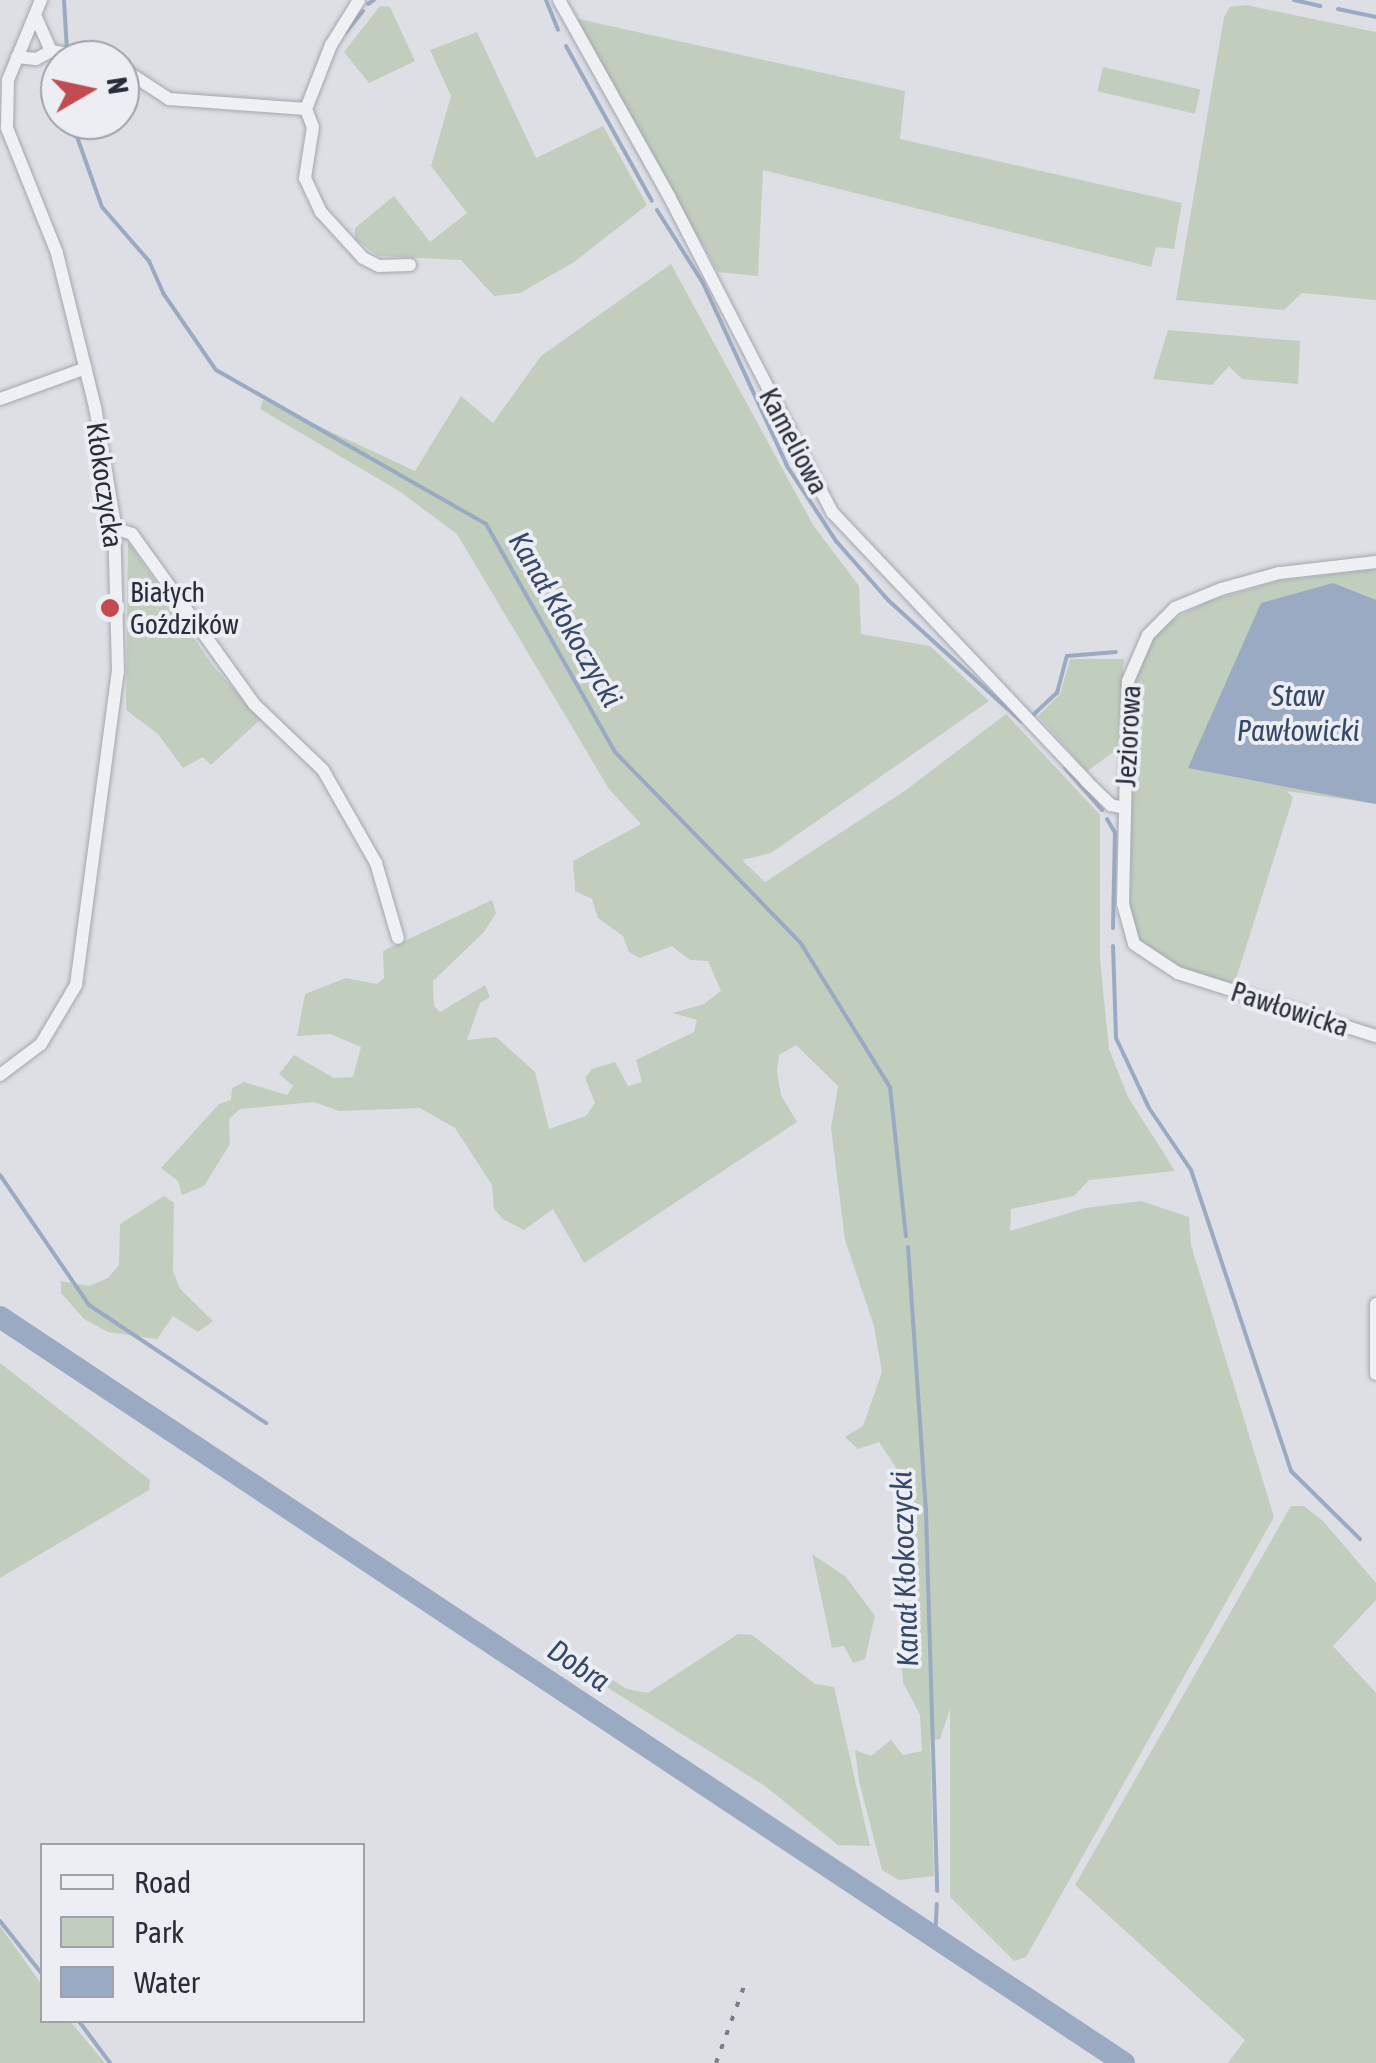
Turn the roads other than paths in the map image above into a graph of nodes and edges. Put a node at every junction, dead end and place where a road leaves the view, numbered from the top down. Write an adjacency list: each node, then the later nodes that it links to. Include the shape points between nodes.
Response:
1 (41, 0): 4 (street, Kłokoczycka)
2 (359, 0): 9 (street, via 330,45)
3 (559, 0): 15 (street, Kameliowa, via 696,246 832,512 1086,781 1110,805)
4 (35, 14): 5 (street); 6 (street, Kłokoczycka)
5 (53, 40)
6 (16, 57): 7 (street); 11 (street, Kłokoczycka, via 6,103 11,145 57,252)
7 (40, 58)
8 (140, 81): 9 (street, via 168,100)
9 (306, 109): 10 (street, via 313,127 304,178 321,212 363,258 379,266)
10 (410, 265)
11 (86, 368): 12 (street); 13 (street, Kłokoczycka)
12 (0, 398)
13 (114, 528): 16 (street, via 132,534 254,704 323,770 376,863); 19 (street, Kłokoczycka, via 115,711 85,945 58,1024)
14 (1376, 562): 15 (street, Jeziorowa, via 1269,576 1194,600 1160,620 1128,681)
15 (1124, 808): 17 (street, Jeziorowa, via 1127,933 1153,959)
16 (398, 938)
17 (1204, 982): 18 (street, Pawłowicka)
18 (1376, 1036)
19 (0, 1075)
20 (1376, 1304): 21 (street)
21 (1376, 1374)

